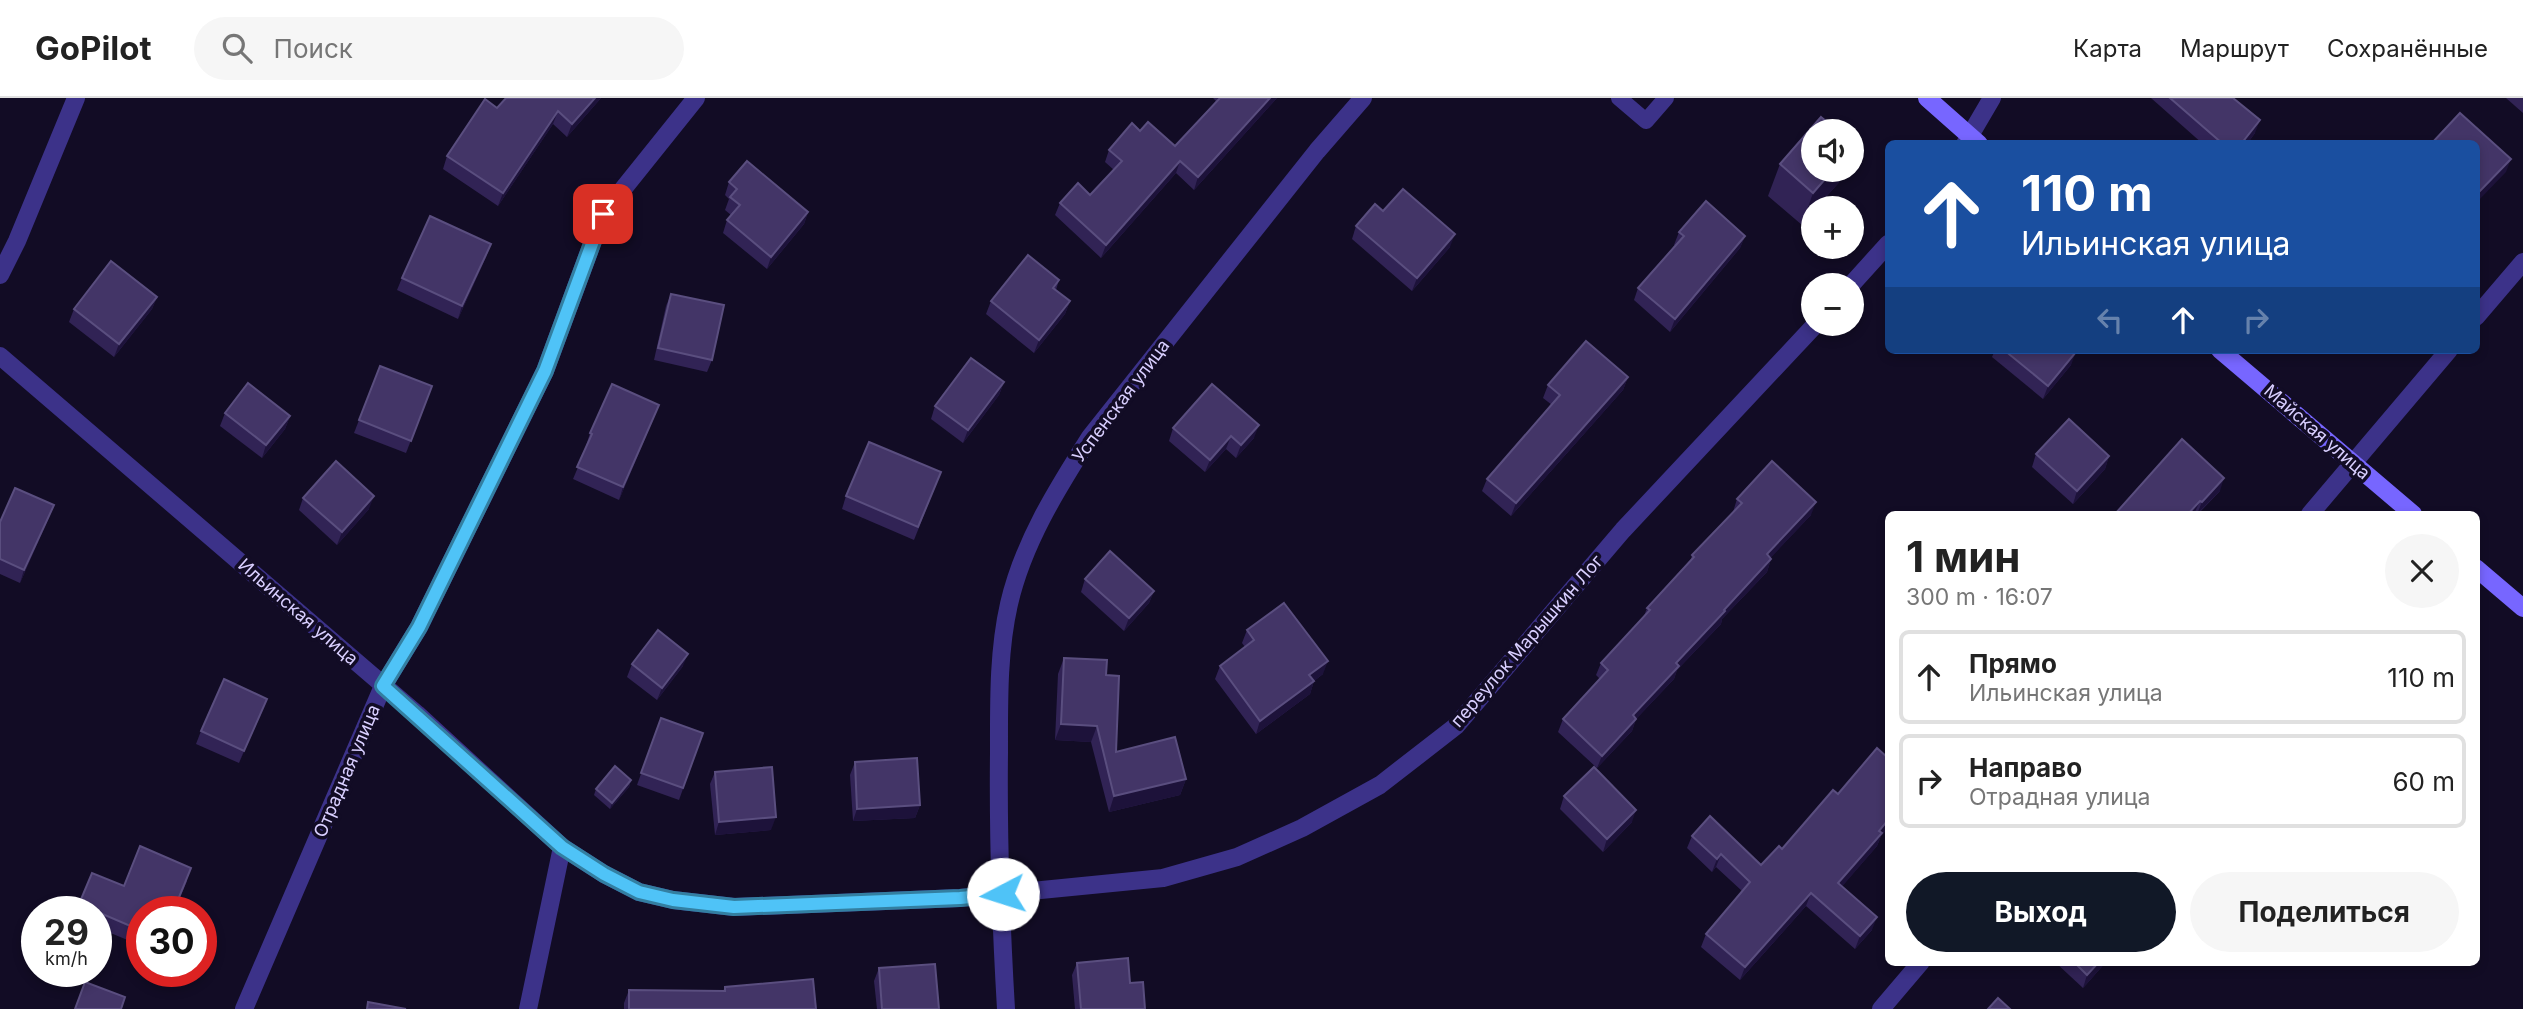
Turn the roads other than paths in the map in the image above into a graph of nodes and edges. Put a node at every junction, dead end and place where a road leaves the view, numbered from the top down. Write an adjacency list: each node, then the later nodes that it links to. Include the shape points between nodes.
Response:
1 (76, 98): 13 (street)
2 (696, 98): 24 (street, Отрадная улица, via 603,214 545,371 419,627)
3 (1363, 98): 26 (street, Успенская улица, via 1090,437 1030,541 1009,605 999,683 998,828)
4 (1619, 98): 5 (lane, via 1646,121)
5 (1666, 98)
6 (1927, 98): 8 (street)
7 (1992, 98): 9 (street)
8 (1970, 140)
9 (1971, 140)
10 (1885, 247): 12 (street)
11 (2523, 262): 14 (street)
12 (1862, 273)
13 (0, 275)
14 (2480, 312)
15 (1805, 336): 26 (street, переулок Марышкин Лог, via 1623,530 1456,726 1380,785 1237,857 1163,878)
16 (2225, 354): 19 (street, Майская улица)
17 (2446, 354): 19 (street)
18 (0, 356): 24 (street, Ильинская улица)
19 (2352, 463): 20 (street); 21 (street, Майская улица)
20 (2312, 511)
21 (2409, 511)
22 (2480, 571): 23 (street)
23 (2523, 608)
24 (383, 686): 25 (street, Ильинская улица); 28 (street, Отрадная улица)
25 (562, 847): 26 (street, переулок Марышкин Лог, via 639,892 734,907); 29 (street)
26 (1003, 894): 30 (street, Успенская улица)
27 (1919, 966): 31 (street)
28 (244, 1009)
29 (528, 1009)
30 (1006, 1009)
31 (1881, 1009)

